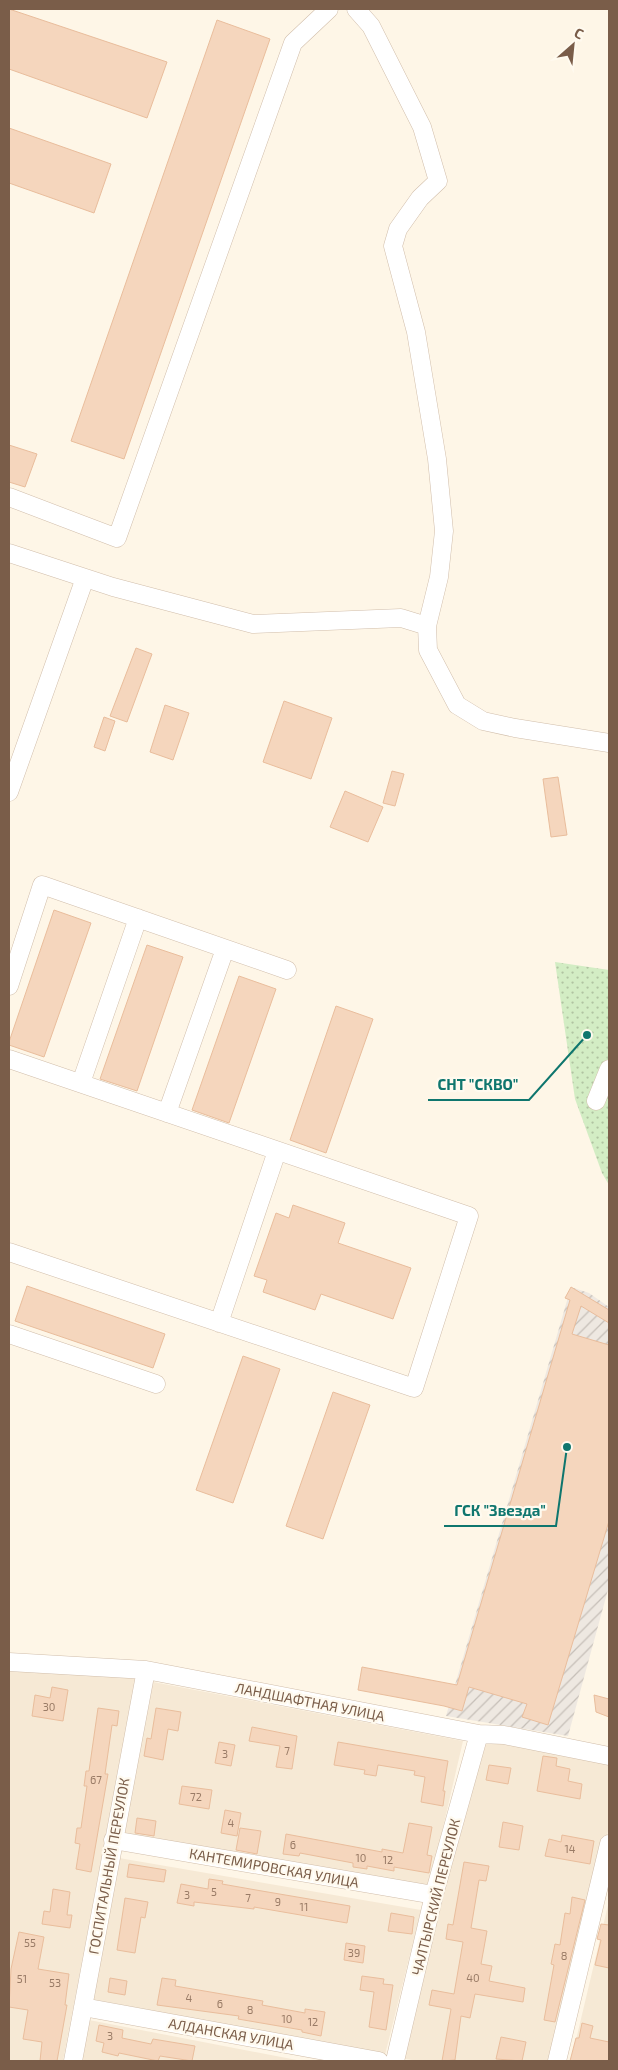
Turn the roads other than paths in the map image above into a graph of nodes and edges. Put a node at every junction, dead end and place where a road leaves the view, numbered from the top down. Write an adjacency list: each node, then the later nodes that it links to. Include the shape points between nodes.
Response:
1 (329, 9): 3 (street, via 293,43 117,538)
2 (356, 9): 6 (street, via 371,26 422,127 438,181 420,198 398,229 393,246 416,332 437,459 444,531)
3 (9, 498)
4 (9, 554): 5 (street)
5 (85, 578): 6 (street, via 253,624 401,618); 8 (street)
6 (427, 626): 7 (street, via 428,650 457,705 483,721)
7 (609, 743)
8 (9, 792)
9 (138, 918): 10 (street); 12 (street, via 42,885); 15 (street)
10 (225, 949): 11 (street); 17 (street)
11 (287, 970)
12 (9, 986)
13 (9, 1059): 15 (street)
14 (609, 1069): 16 (street)
15 (81, 1083): 17 (street)
16 (596, 1101)
17 (167, 1113): 18 (street)
18 (277, 1150): 20 (street); 20 (street, via 469,1216 414,1388)
19 (9, 1252): 20 (street)
20 (219, 1323)
21 (9, 1334): 22 (street)
22 (156, 1384)
23 (9, 1662): 24 (street, ЛАНДШАФТНАЯ УЛИЦА)
24 (146, 1670): 25 (street, ЛАНДШАФТНАЯ УЛИЦА); 27 (street, ГОСПИТАЛЬНЫЙ ПЕРЕУЛОК)
25 (479, 1734): 26 (street, ЛАНДШАФТНАЯ УЛИЦА, via 504,1734); 29 (street, ЧАЛТЫРСКИЙ ПЕРЕУЛОК)
26 (609, 1756)
27 (113, 1840): 29 (street, КАНТЕМИРОВСКАЯ УЛИЦА); 30 (street, ГОСПИТАЛЬНЫЙ ПЕРЕУЛОК)
28 (609, 1844): 34 (street)
29 (434, 1895): 33 (street, ЧАЛТЫРСКИЙ ПЕРЕУЛОК)
30 (83, 2007): 31 (street, ГОСПИТАЛЬНЫЙ ПЕРЕУЛОК); 32 (street, АЛДАНСКАЯ УЛИЦА)
31 (73, 2061)
32 (379, 2061)
33 (395, 2061)
34 (557, 2061)

